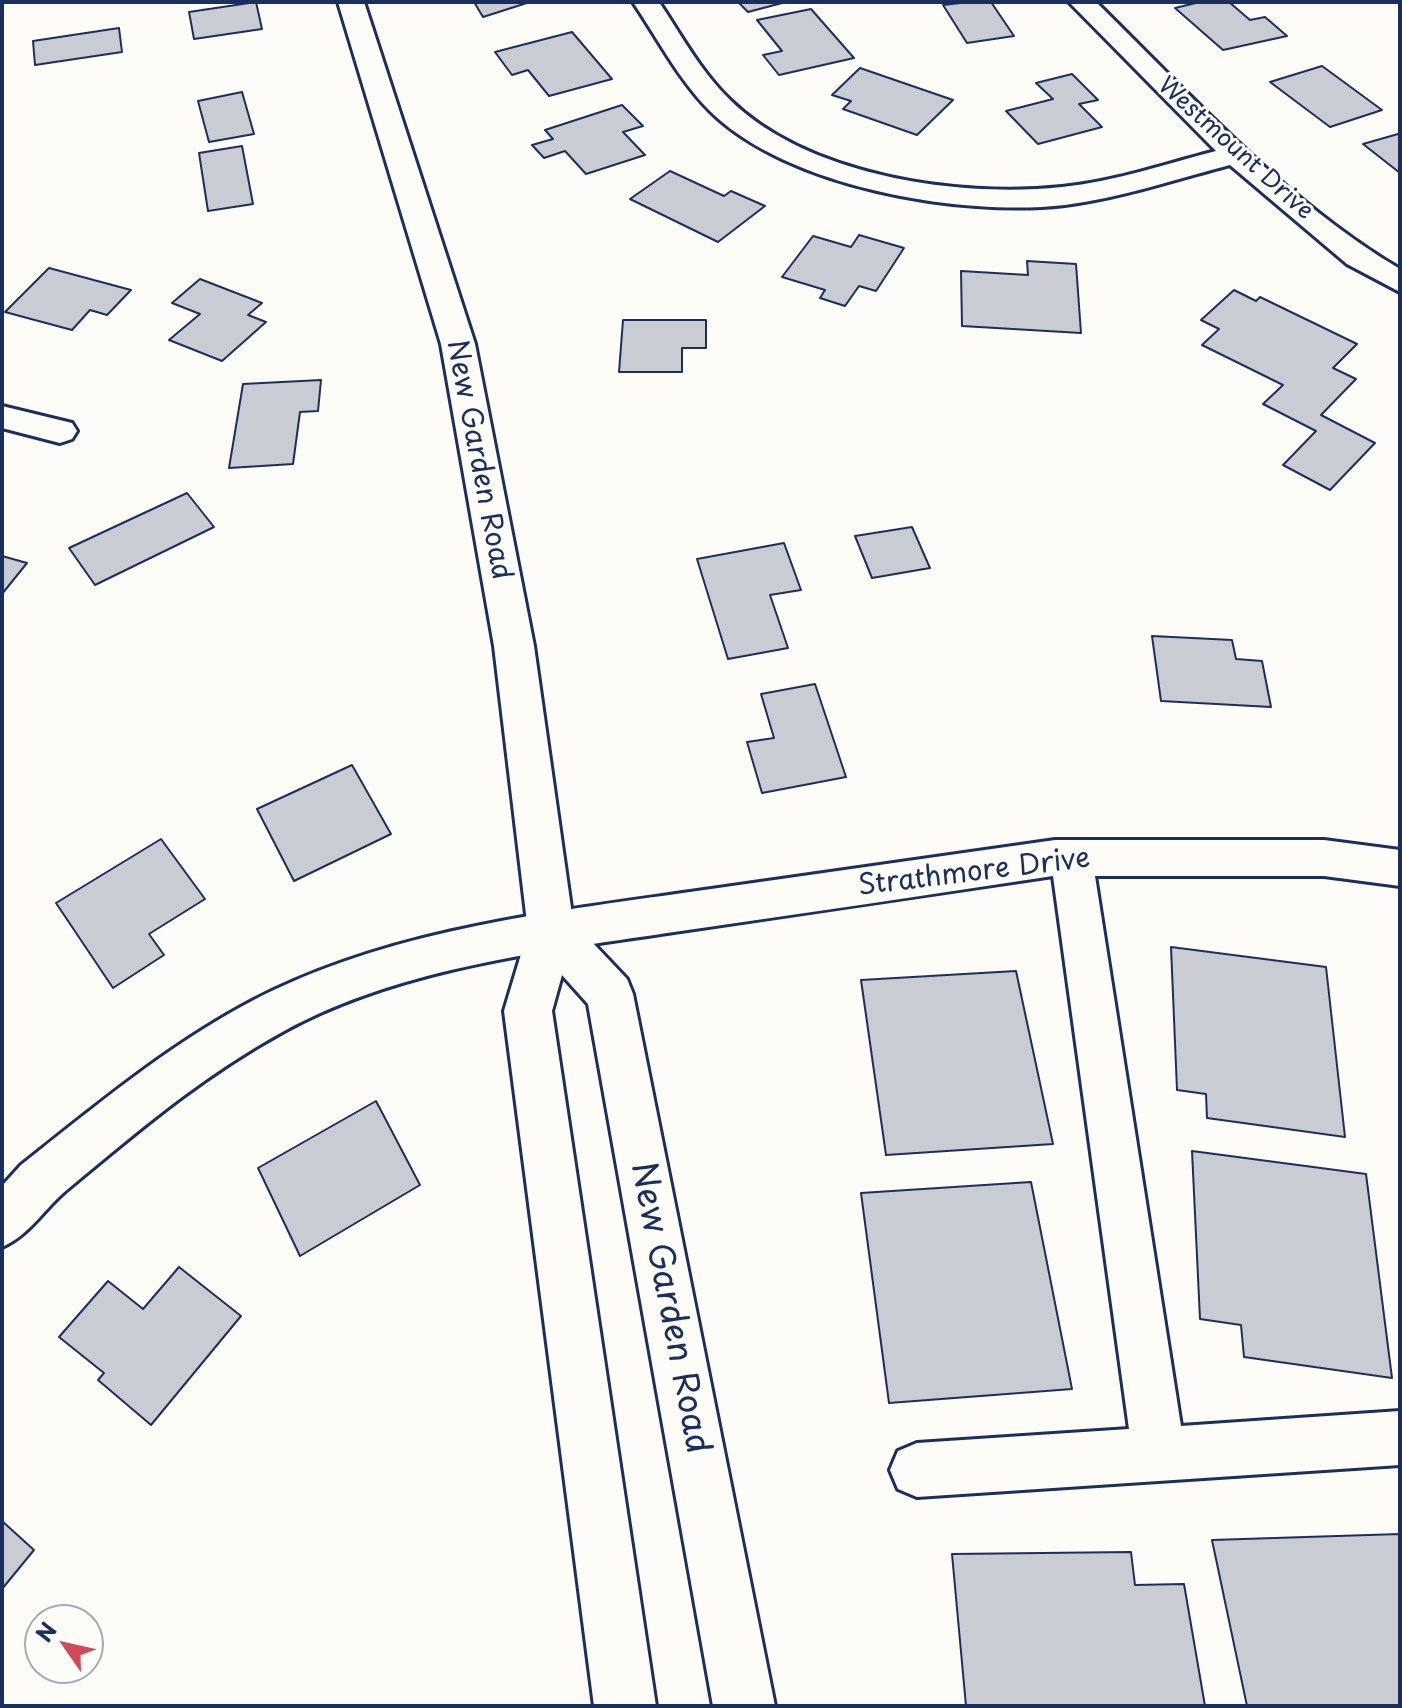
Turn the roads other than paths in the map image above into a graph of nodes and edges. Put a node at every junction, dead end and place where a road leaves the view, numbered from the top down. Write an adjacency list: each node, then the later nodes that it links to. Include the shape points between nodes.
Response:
1 (351, 2): 10 (main road, New Garden Road, via 458,344 514,646)
2 (646, 2): 4 (street, via 733,117 837,170 898,186 968,197 1064,196)
3 (1082, 2): 4 (street, Westmount Drive)
4 (1235, 155): 5 (street, Westmount Drive, via 1358,257)
5 (1400, 282)
6 (2, 417): 7 (street)
7 (60, 431)
8 (1071, 858): 9 (street, Strathmore Drive, via 1324,858); 10 (street, Strathmore Drive); 13 (street)
9 (1400, 868)
10 (551, 931): 11 (street, Strathmore Drive, via 378,972 270,1015 182,1066 136,1101 38,1182); 15 (main road, New Garden Road, via 528,1011); 16 (main road, New Garden Road, via 610,994)
11 (2, 1222)
12 (1400, 1438): 13 (street)
13 (1159, 1454): 14 (street)
14 (917, 1470)
15 (625, 1706)
16 (744, 1706)

